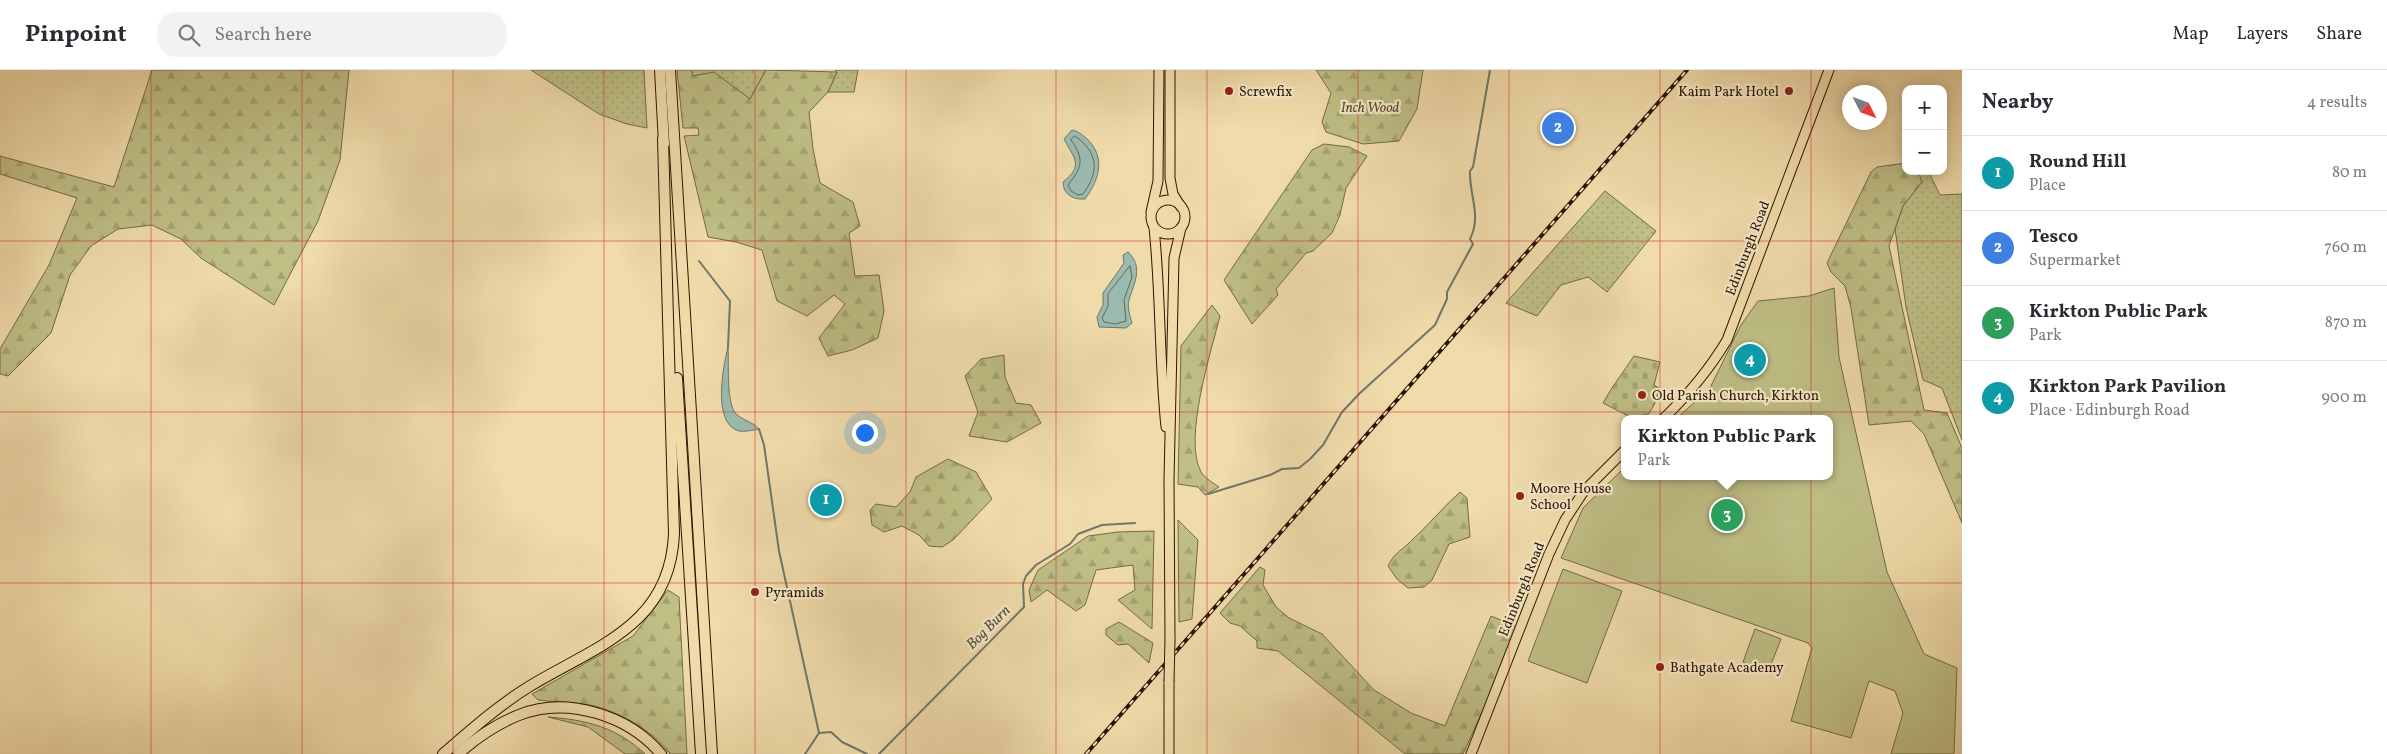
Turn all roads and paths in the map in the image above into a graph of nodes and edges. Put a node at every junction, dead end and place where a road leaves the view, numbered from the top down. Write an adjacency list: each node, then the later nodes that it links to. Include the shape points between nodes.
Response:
1 (660, 70): 6 (highway)
2 (670, 70): 18 (highway)
3 (1159, 70): 8 (main road, via 1158,181)
4 (1170, 70): 7 (main road, via 1170,178 1173,194)
5 (1829, 70): 11 (main road, Edinburgh Road, via 1727,340 1713,363)
6 (663, 139): 14 (highway, via 674,534 668,570 650,605 626,631 530,686 482,720); 17 (highway)
7 (1182, 207): 8 (main road, via 1166,200 1158,203); 10 (main road, via 1185,218)
8 (1151, 212): 9 (main road)
9 (1154, 228): 10 (main road, via 1168,235); 13 (main road, via 1159,270 1160,362)
10 (1181, 228): 13 (main road, via 1174,258)
11 (1667, 415)
12 (1621, 454): 20 (main road, Edinburgh Road, via 1584,491 1565,520)
13 (1170, 459): 19 (main road, bridge)
14 (443, 754)
15 (458, 754): 16 (highway, via 494,726 521,714 564,708 610,717 648,740)
16 (661, 754)
17 (701, 754)
18 (712, 754)
19 (1169, 754)
20 (1471, 754)

